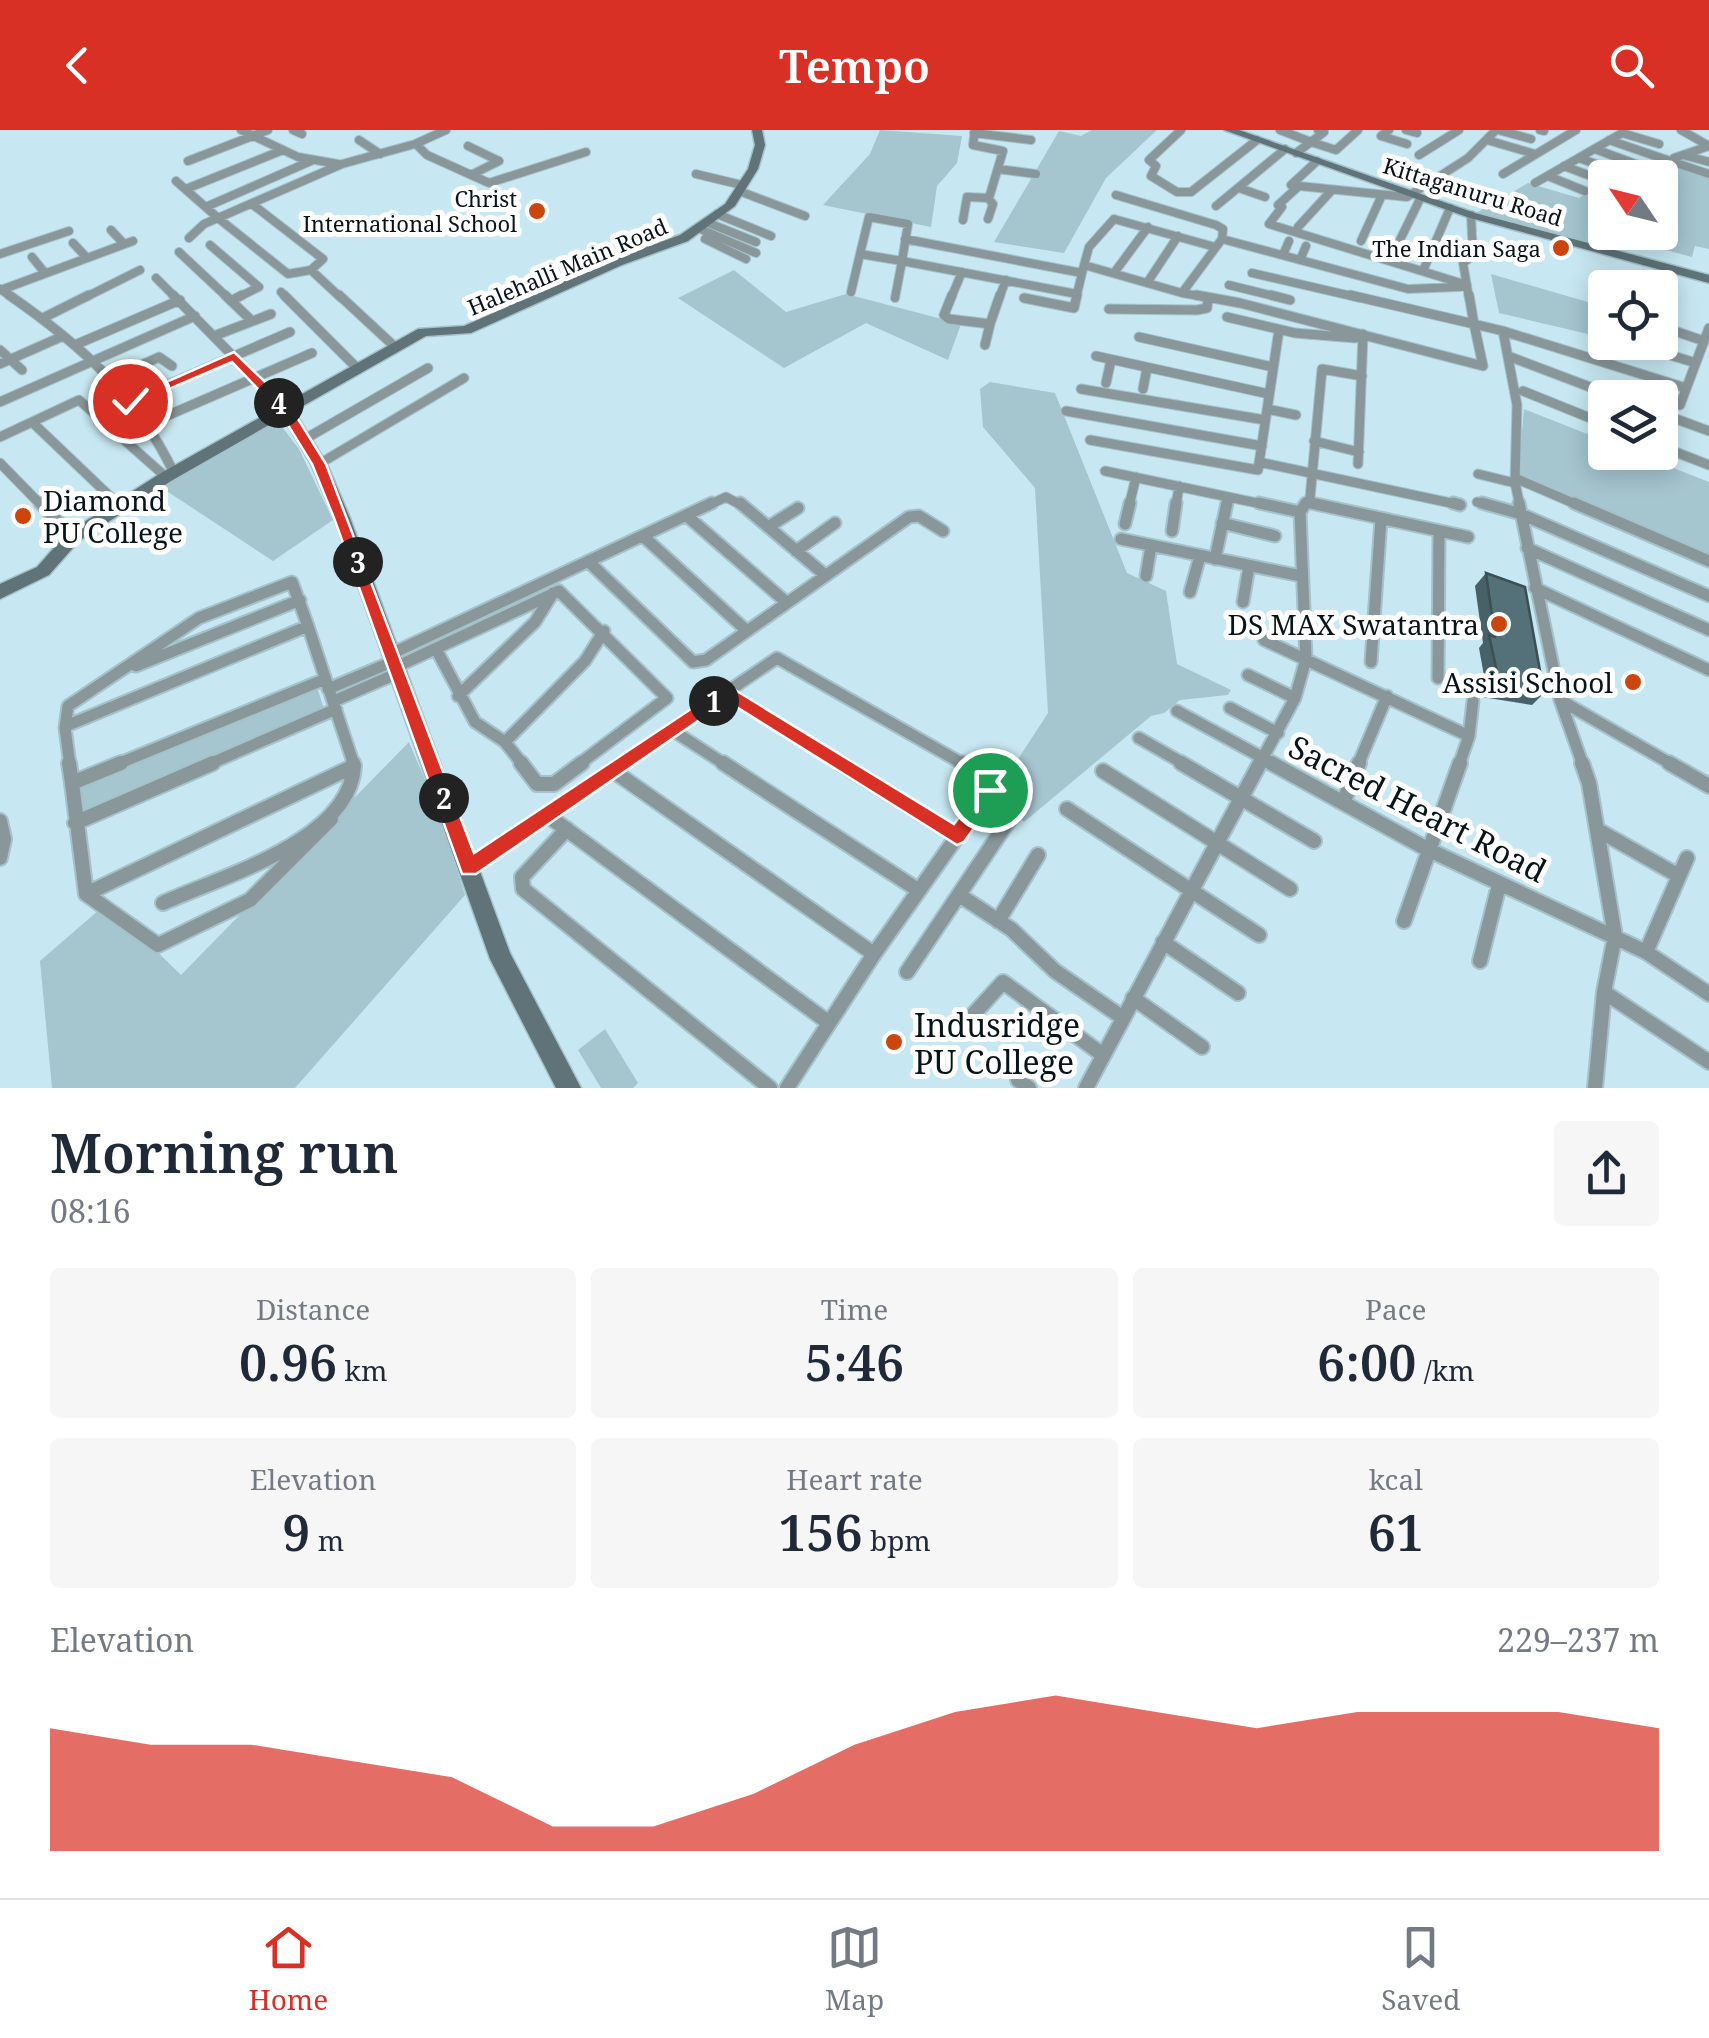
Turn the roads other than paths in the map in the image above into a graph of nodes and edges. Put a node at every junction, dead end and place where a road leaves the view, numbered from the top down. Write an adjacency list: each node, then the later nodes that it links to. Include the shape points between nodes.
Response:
1 (241, 130): 21 (street)
2 (268, 130): 21 (street)
3 (445, 130): 29 (street)
4 (758, 130): 70 (street, Halehalli Main Road, via 753,170)
5 (1181, 130): 24 (street, via 1149,160 1156,166 1151,176 1178,192 1191,192)
6 (1229, 130): 24 (street, Kittaganuru Road)
7 (1280, 130): 28 (street)
8 (1318, 130): 28 (street, via 1324,132)
9 (1358, 130): 28 (street, via 1336,150)
10 (1389, 130): 30 (street, via 1382,136)
11 (1406, 130): 19 (street)
12 (1459, 130): 42 (street)
13 (1496, 130): 25 (street); 26 (street)
14 (1576, 130): 40 (street)
15 (1605, 130): 20 (street)
16 (1699, 130): 18 (street)
17 (974, 131): 23 (street); 58 (street, via 974,146 1003,152)
18 (1682, 133): 33 (street)
19 (1418, 134)
20 (1618, 135): 27 (street); 31 (street)
21 (253, 136): 36 (street); 49 (street)
22 (359, 140): 39 (street)
23 (1031, 140)
24 (1257, 140): 37 (street, Kittaganuru Road)
25 (1487, 140): 40 (street); 78 (street)
26 (1531, 140)
27 (1609, 140): 35 (street); 47 (street)
28 (1312, 142): 37 (street)
29 (416, 144): 39 (street); 63 (street)
30 (1407, 144)
31 (1659, 144)
32 (468, 146): 63 (street, via 499,161)
33 (1709, 146): 41 (street)
34 (558, 148): 44 (street)
35 (1594, 149): 45 (street); 46 (street)
36 (283, 150): 50 (street); 72 (street)
37 (1291, 151): 51 (street, Kittaganuru Road); 71 (street)
38 (586, 152): 44 (street)
39 (380, 154): 54 (street)
40 (1535, 154): 61 (street)
41 (1684, 154): 48 (street); 53 (street)
42 (1419, 155)
43 (521, 156): 57 (street)
44 (572, 157): 57 (street)
45 (1580, 158): 52 (street); 56 (street)
46 (1626, 160)
47 (1667, 160)
48 (1674, 160)
49 (188, 161)
50 (311, 161): 54 (street); 81 (street)
51 (1317, 161): 69 (street); 78 (street, Kittaganuru Road)
52 (1588, 161)
53 (1709, 162)
54 (342, 164): 80 (street)
55 (1678, 164): 62 (street)
56 (1564, 166): 64 (street); 65 (street)
57 (537, 168): 63 (street, via 489,183)
58 (998, 170): 60 (street); 79 (street)
59 (696, 174): 70 (street)
60 (1036, 174)
61 (1503, 174)
62 (1709, 174)
63 (471, 175)
64 (1588, 175)
65 (1548, 176): 67 (street); 74 (street)
66 (176, 181): 72 (street)
67 (1535, 183)
68 (1275, 184): 69 (street)
69 (1295, 186): 73 (street); 123 (street, via 1269,224)
70 (741, 188): 86 (street); 91 (street, Halehalli Main Road)
71 (1239, 188): 76 (street); 82 (street)
72 (186, 189): 81 (street)
73 (1332, 190): 77 (street); 93 (street)
74 (1585, 191)
75 (1116, 195): 103 (street, via 1216,225 1223,229)
76 (1265, 196)
77 (1382, 196): 78 (street); 100 (street)
78 (1416, 197): 83 (street, Kittaganuru Road); 108 (street)
79 (988, 198): 88 (street); 90 (street, via 967,197)
80 (252, 204): 87 (street); 122 (street, via 324,259)
81 (208, 206): 87 (street)
82 (1216, 206)
83 (1450, 208): 84 (street, Kittaganuru Road); 123 (street)
84 (1470, 214): 130 (street, Kittaganuru Road); 133 (street)
85 (1098, 215): 89 (street)
86 (805, 216)
87 (218, 218): 98 (street); 122 (street, via 288,274)
88 (988, 219)
89 (1112, 219): 92 (street); 119 (street, via 1089,248)
90 (963, 220)
91 (703, 224): 96 (street); 106 (street); 115 (street); 168 (street, Halehalli Main Road, via 466,330 424,332)
92 (1148, 228): 97 (street); 127 (street)
93 (1298, 228)
94 (111, 230): 114 (street, via 129,242)
95 (69, 231): 109 (street)
96 (772, 236)
97 (1178, 236): 103 (street); 132 (street)
98 (189, 238)
99 (905, 239): 110 (street, via 906,222 869,217); 116 (street); 119 (street)
100 (1361, 241)
101 (1289, 242): 111 (street)
102 (73, 243): 114 (street)
103 (1218, 243): 111 (street); 138 (street)
104 (210, 244): 146 (street, via 259,288)
105 (1306, 246): 117 (street)
106 (756, 248)
107 (178, 252): 146 (street)
108 (1394, 252)
109 (0, 254)
110 (860, 254): 116 (street); 137 (street)
111 (1282, 255): 117 (street)
112 (32, 257): 126 (street)
113 (1339, 257): 120 (street)
114 (87, 258): 126 (street)
115 (746, 259)
116 (900, 260): 124 (street); 141 (street)
117 (1300, 260): 120 (street)
118 (1274, 265): 129 (street)
119 (1083, 269): 127 (street); 139 (street)
120 (1334, 269): 133 (street, via 1372,274 1408,289)
121 (140, 270): 151 (street)
122 (311, 270): 168 (street)
123 (1423, 271): 133 (street)
124 (962, 272): 131 (street); 154 (street, via 944,315)
125 (1252, 273): 129 (street)
126 (45, 274): 135 (street)
127 (1114, 274): 132 (street)
128 (156, 278): 143 (street)
129 (1270, 278): 155 (street)
130 (1709, 279)
131 (1006, 280): 139 (street); 154 (street)
132 (1147, 282): 138 (street)
133 (1467, 285): 155 (street)
134 (1229, 286): 140 (street)
135 (1, 289): 151 (street)
136 (281, 292): 181 (street)
137 (851, 292)
138 (1182, 293): 144 (street)
139 (1077, 294): 142 (street, via 1074,308)
140 (1263, 294): 145 (street); 147 (street)
141 (895, 298)
142 (1024, 298)
143 (180, 300): 150 (street); 167 (street)
144 (1208, 300): 147 (street); 148 (street, via 1197,310)
145 (1290, 300)
146 (231, 301): 153 (street)
147 (1256, 307): 164 (street)
148 (1109, 309)
149 (270, 314): 153 (street)
150 (195, 316): 162 (street); 177 (street)
151 (43, 318): 161 (street)
152 (1227, 318): 157 (street)
153 (252, 321): 162 (street)
154 (990, 324): 166 (street)
155 (1474, 324): 158 (street); 164 (street, via 1483,366)
156 (1709, 328): 165 (street)
157 (1279, 330): 164 (street); 180 (street)
158 (1504, 330): 173 (street); 191 (street)
159 (290, 332): 171 (street)
160 (1678, 332): 165 (street)
161 (64, 336): 167 (street); 176 (street)
162 (214, 336): 171 (street)
163 (1139, 337): 180 (street)
164 (1363, 337): 185 (street)
165 (1704, 340): 178 (street)
166 (985, 344)
167 (75, 346): 177 (street)
168 (395, 347): 181 (street, Halehalli Main Road)
169 (0, 350): 176 (street)
170 (312, 353): 186 (street)
171 (234, 356): 186 (street); 196 (street)
172 (1096, 356): 175 (street)
173 (1508, 356): 190 (street); 225 (street, via 1517,406)
174 (1678, 357): 178 (street)
175 (1112, 360): 183 (street); 189 (street)
176 (5, 362): 184 (street)
177 (90, 362): 188 (street); 197 (street)
178 (1696, 363): 191 (street)
179 (172, 366): 188 (street, via 159,358)
180 (1273, 367): 195 (street)
181 (358, 368): 199 (street, Halehalli Main Road)
182 (428, 368): 209 (street)
183 (1148, 368): 193 (street); 195 (street)
184 (22, 370)
185 (1362, 376): 211 (street, via 1322,370); 213 (street)
186 (255, 378): 199 (street); 206 (street)
187 (464, 378): 217 (street)
188 (109, 380): 196 (street)
189 (1106, 383)
190 (1588, 386)
191 (1686, 388): 198 (street)
192 (1082, 389): 201 (street)
193 (1143, 389)
194 (1523, 392): 203 (street)
195 (1269, 394): 201 (street)
196 (130, 401): 206 (street)
197 (0, 402)
198 (1680, 405)
199 (285, 409): 209 (street); 223 (street, Halehalli Main Road)
200 (1066, 410): 212 (street)
201 (1266, 415): 202 (street); 212 (street)
202 (1296, 416)
203 (1588, 417)
204 (1678, 420): 207 (street)
205 (32, 422): 208 (street); 223 (street, via 80,400); 230 (street)
206 (148, 424): 223 (street)
207 (1709, 431)
208 (0, 437)
209 (305, 438): 217 (street)
210 (1090, 440): 215 (street, via 1258,470)
211 (1314, 442): 213 (street); 220 (street)
212 (1262, 446): 215 (street)
213 (1359, 452): 218 (street)
214 (1678, 453): 219 (street)
215 (1260, 462): 220 (street)
216 (0, 464): 246 (street)
217 (319, 464): 275 (street)
218 (1358, 464)
219 (1709, 465)
220 (1311, 470): 229 (street); 232 (street)
221 (1105, 471): 224 (street)
222 (1478, 474): 225 (street)
223 (170, 475): 230 (street, Halehalli Main Road)
224 (1136, 477): 226 (street); 237 (street)
225 (1515, 481): 233 (street); 253 (street)
226 (1180, 486): 227 (street); 241 (street)
227 (1228, 497): 232 (street); 238 (street)
228 (1477, 502): 233 (street)
229 (1460, 505)
230 (120, 506): 246 (street, Halehalli Main Road)
231 (798, 508): 239 (street)
232 (1305, 508): 235 (street); 258 (street)
233 (1521, 514): 249 (street); 263 (street)
234 (687, 516): 239 (street, via 726,497); 243 (street); 265 (street)
235 (1381, 519): 242 (street); 274 (street)
236 (835, 523): 250 (street)
237 (1125, 524)
238 (1222, 524): 244 (street); 252 (street)
239 (768, 528): 250 (street)
240 (943, 531): 256 (street, via 912,515)
241 (1172, 531)
242 (1439, 531): 245 (street); 279 (street)
243 (644, 536): 254 (street); 270 (street)
244 (1275, 536)
245 (1468, 537)
246 (73, 538): 260 (street, Halehalli Main Road, via 44,571)
247 (1121, 540): 248 (street)
248 (1152, 546): 251 (street); 257 (street)
249 (1528, 548): 259 (street); 268 (street)
250 (796, 551): 256 (street)
251 (1200, 556): 252 (street); 262 (street)
252 (1215, 558): 255 (street)
253 (1709, 561)
254 (590, 563): 270 (street, via 693,662); 275 (street)
255 (1250, 566): 258 (street); 266 (street)
256 (824, 575): 265 (street)
257 (1146, 576)
258 (1301, 576): 273 (street)
259 (1535, 588): 276 (street); 285 (street)
260 (0, 592)
261 (554, 592): 269 (street, via 566,593); 272 (street); 282 (street, via 535,622)
262 (1190, 592)
263 (1709, 596)
264 (300, 600): 267 (street); 277 (street); 277 (street, via 291,582 199,618)
265 (786, 602): 270 (street)
266 (1243, 602)
267 (308, 626): 281 (street); 289 (street)
268 (1709, 630)
269 (604, 631): 294 (street, via 585,661); 294 (street, via 666,692 664,704 554,784 537,784)
270 (747, 631)
271 (1264, 640): 273 (street)
272 (436, 649): 275 (street); 282 (street)
273 (1306, 660): 283 (street); 284 (street)
274 (1371, 662)
275 (395, 664): 281 (street); 318 (street)
276 (1709, 670)
277 (116, 674): 289 (street, via 68,706)
278 (1248, 675): 284 (street)
279 (1438, 678)
280 (727, 692): 290 (street); 311 (street); 311 (street, via 783,659 994,786)
281 (330, 695): 296 (street); 299 (street); 308 (street)
282 (458, 696): 294 (street, via 476,722)
283 (1388, 696): 292 (street); 302 (street)
284 (1296, 698): 291 (street)
285 (1560, 700): 300 (street); 310 (street)
286 (1473, 701): 292 (street)
287 (1230, 708): 291 (street)
288 (1177, 711): 295 (street)
289 (66, 726): 299 (street)
290 (672, 730): 297 (street); 322 (street)
291 (1278, 733): 295 (street)
292 (1470, 736): 314 (street)
293 (1139, 738): 301 (street)
294 (505, 742)
295 (1264, 759): 301 (street, Sacred Heart Road); 302 (street, Sacred Heart Road)
296 (354, 766): 306 (street, via 348,796); 324 (street)
297 (612, 770): 304 (street); 333 (street)
298 (1103, 771): 313 (street)
299 (72, 783): 308 (street)
300 (1709, 786)
301 (1241, 800): 312 (street); 313 (street, Sacred Heart Road)
302 (1342, 802): 314 (street, Sacred Heart Road)
303 (1067, 809): 323 (street)
304 (547, 814): 309 (street); 318 (street)
305 (1011, 817): 325 (street)
306 (330, 819): 324 (street, via 250,900 158,945); 326 (street)
307 (0, 820): 316 (street)
308 (75, 822): 324 (street)
309 (567, 829): 342 (street); 347 (street, via 522,876 522,889)
310 (1598, 830): 319 (street); 330 (street)
311 (957, 836): 322 (street)
312 (1314, 841)
313 (1216, 842): 321 (street); 323 (street, Sacred Heart Road)
314 (1427, 849): 320 (street, Sacred Heart Road); 328 (street)
315 (1038, 855): 327 (street)
316 (0, 858)
317 (1687, 858): 319 (street)
318 (469, 868): 346 (street, via 501,958)
319 (1679, 876): 332 (street)
320 (1500, 884): 330 (street, Sacred Heart Road); 334 (street)
321 (1290, 889)
322 (918, 890): 333 (street)
323 (1190, 890): 329 (street); 331 (street, Sacred Heart Road)
324 (86, 894)
325 (959, 895): 327 (street); 335 (street)
326 (163, 903)
327 (998, 921): 341 (street, via 1055,972)
328 (1404, 921)
329 (1258, 935)
330 (1615, 936): 332 (street, Sacred Heart Road); 336 (street)
331 (1163, 942): 337 (street); 339 (street, Sacred Heart Road)
332 (1646, 952): 338 (street, Sacred Heart Road)
333 (874, 954): 342 (street)
334 (1480, 961)
335 (907, 972)
336 (1604, 992): 345 (street); 350 (street)
337 (1238, 993)
338 (1709, 994)
339 (1133, 998): 341 (street, Sacred Heart Road); 343 (street)
340 (970, 1018): 344 (street, via 1003,982)
341 (1123, 1018): 344 (street, Sacred Heart Road)
342 (829, 1022): 348 (street)
343 (1202, 1047)
344 (1103, 1055): 349 (street, Sacred Heart Road)
345 (1709, 1062)
346 (569, 1088)
347 (770, 1088)
348 (787, 1088)
349 (1086, 1088)
350 (1595, 1088)

